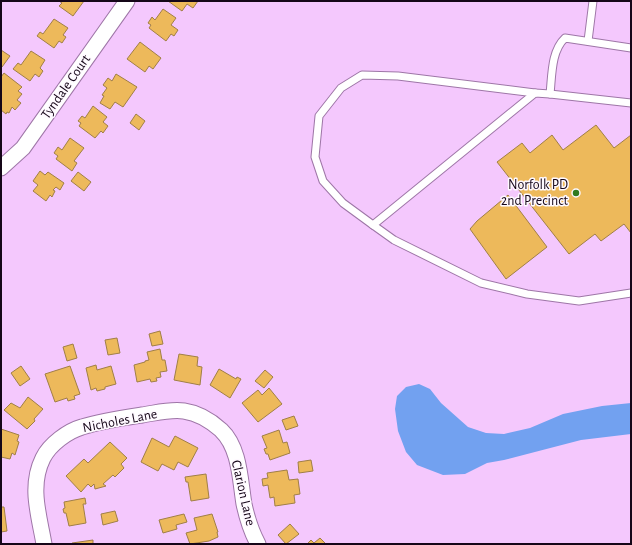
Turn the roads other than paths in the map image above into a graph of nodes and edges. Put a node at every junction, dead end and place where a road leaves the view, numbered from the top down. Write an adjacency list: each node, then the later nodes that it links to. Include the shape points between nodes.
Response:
1 (127, 1): 8 (street, Tyndale Court, via 23,148)
2 (593, 1): 3 (lane)
3 (588, 41): 4 (lane); 6 (lane, via 565,38 559,44)
4 (631, 48)
5 (535, 93): 6 (lane); 9 (lane); 9 (lane, via 398,76 362,75 340,88 320,116 315,157 323,181 343,203)
6 (550, 94): 7 (lane)
7 (631, 103)
8 (1, 168)
9 (372, 225): 10 (lane, via 394,240 481,283 527,294 579,302)
10 (631, 293)
11 (214, 424): 12 (street, Nicholes Lane, via 200,416 173,410 117,419 82,427 67,434 44,456 36,480 35,497); 13 (street, Clarion Lane, via 223,432 232,447 239,468 251,531)
12 (44, 544)
13 (258, 544)

